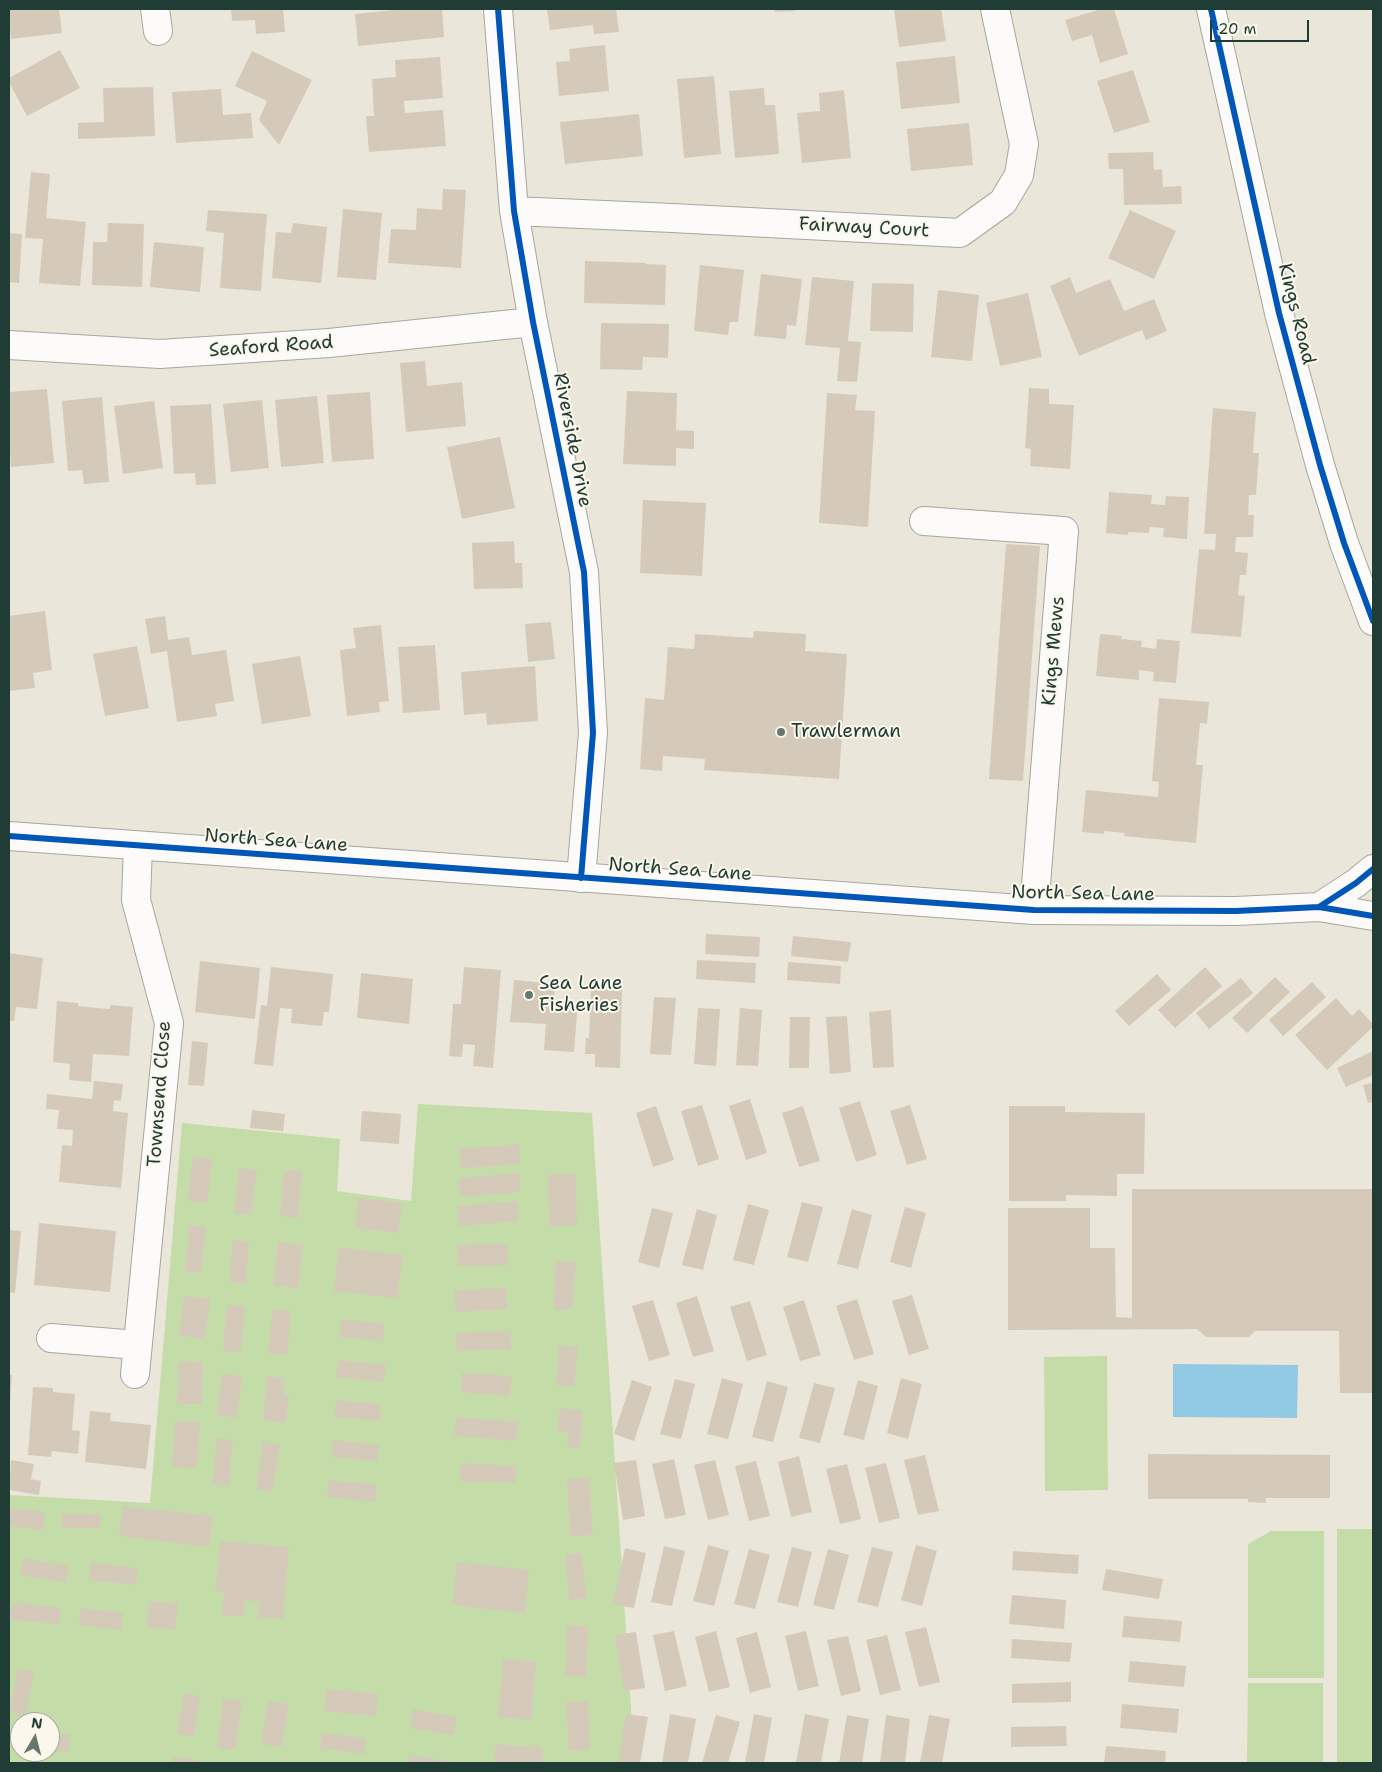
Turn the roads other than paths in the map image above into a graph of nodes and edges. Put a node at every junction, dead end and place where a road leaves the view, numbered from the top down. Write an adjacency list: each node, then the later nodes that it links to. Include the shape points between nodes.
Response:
1 (498, 9): 4 (street, Riverside Drive)
2 (995, 9): 4 (street, Fairway Court, via 1024,144 1019,175 1003,202 960,233)
3 (1210, 9): 8 (street, Kings Road, via 1279,313 1330,500)
4 (514, 212): 5 (street, Riverside Drive)
5 (533, 322): 6 (street, Seaford Road, via 329,343 160,354); 12 (street, Riverside Drive, via 584,572 593,734)
6 (9, 345)
7 (924, 520): 14 (street, Kings Mews, via 1064,531)
8 (1373, 621)
9 (9, 836): 10 (street, North Sea Lane)
10 (138, 846): 12 (street, North Sea Lane); 17 (street, Townsend Close, via 136,900 169,1023)
11 (1373, 869): 13 (street)
12 (581, 878): 14 (street, North Sea Lane)
13 (1319, 907): 14 (street, North Sea Lane, via 1236,911); 15 (street, North Sea Lane)
14 (1034, 910)
15 (1373, 916)
16 (52, 1338): 17 (street)
17 (138, 1345): 18 (street, Townsend Close)
18 (135, 1374)

